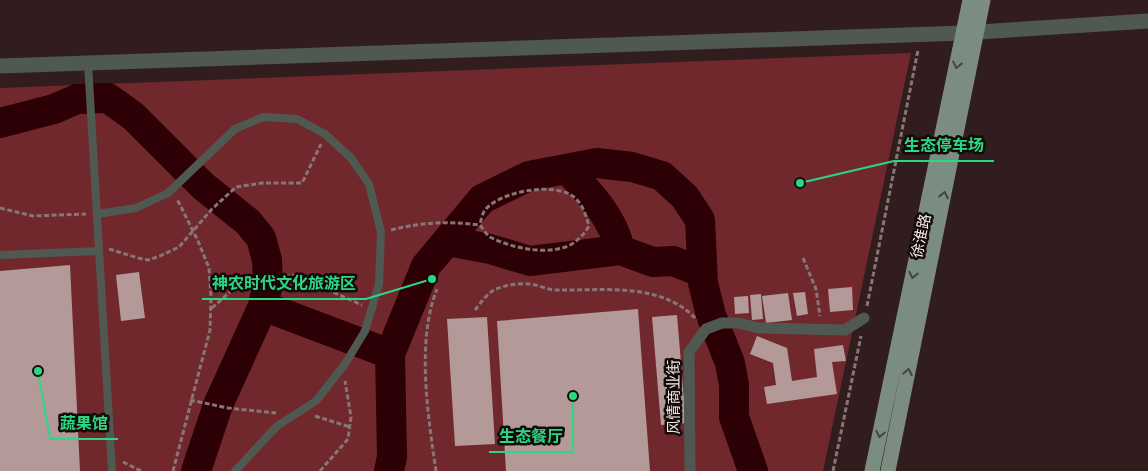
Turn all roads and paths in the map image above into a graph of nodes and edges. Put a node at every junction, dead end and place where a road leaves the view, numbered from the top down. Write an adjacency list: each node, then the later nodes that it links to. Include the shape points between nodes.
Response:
1 (970, 0): 4 (main road, 徐淮路)
2 (983, 0): 4 (main road, 徐淮路)
3 (1148, 21): 4 (street)
4 (970, 32): 5 (street); 38 (main road, 徐淮路, one-way to 38); 39 (main road, 徐淮路, one-way to 4)
5 (921, 34): 6 (street); 22 (path)
6 (88, 63): 7 (street); 11 (lane)
7 (0, 66)
8 (325, 134): 9 (lane, via 296,119 263,117 235,129); 13 (path, via 302,183 236,187); 14 (lane, via 351,158 369,184)
9 (168, 192): 11 (lane, via 136,208); 13 (path, via 179,201)
10 (0, 208): 11 (path, via 33,216)
11 (97, 214): 15 (lane)
12 (480, 225): 12 (path, via 484,211 512,194 530,190 563,190 576,198 589,226 569,245 550,249 506,243 488,236); 14 (path, via 448,221)
13 (193, 231): 15 (path, via 179,248 148,260 113,249); 19 (path, via 209,268)
14 (381, 232): 20 (lane, via 379,284)
15 (99, 251): 16 (lane); 29 (lane)
16 (0, 255)
17 (802, 258): 24 (path, via 816,290)
18 (437, 289): 35 (path, via 430,305 426,400)
19 (211, 308): 20 (path, via 239,284 294,275); 26 (path, via 210,330)
20 (371, 309): 25 (lane, via 364,331)
21 (475, 310): 23 (path, via 494,290 513,285 530,284 553,290 618,289 671,301 692,314)
22 (864, 318): 24 (street, via 846,330); 37 (path)
23 (706, 329): 24 (street, via 722,323 738,323 759,328); 36 (street, 风情商业街, via 689,352)
24 (821, 329)
25 (339, 373): 27 (lane, via 316,401); 28 (path, via 347,383)
26 (190, 400): 27 (path, via 228,408); 32 (path)
27 (297, 413): 28 (path); 33 (lane, via 277,426)
28 (350, 427): 34 (path, via 348,439)
29 (111, 456): 30 (lane); 31 (path)
30 (112, 471)
31 (141, 471)
32 (173, 471)
33 (235, 471)
34 (320, 471)
35 (436, 471)
36 (690, 471)
37 (833, 471)
38 (872, 471)
39 (888, 471)

